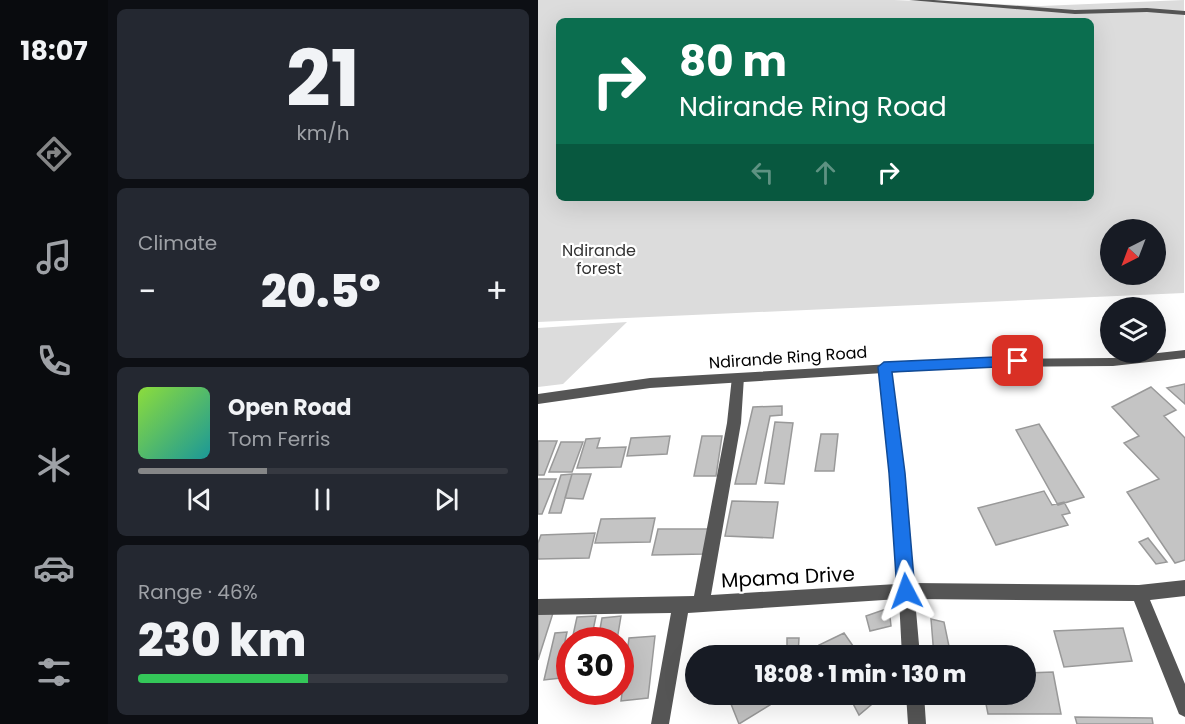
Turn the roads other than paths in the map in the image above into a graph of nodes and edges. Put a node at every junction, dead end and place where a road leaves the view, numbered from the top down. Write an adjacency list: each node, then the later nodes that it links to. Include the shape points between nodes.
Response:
1 (912, 0): 2 (street, via 1075,12)
2 (1184, 13)
3 (1184, 354): 4 (street, Ndirande Ring Road, via 1113,362 1018,361)
4 (884, 367): 5 (street, Ndirande Ring Road); 8 (street)
5 (738, 377): 6 (street, Ndirande Ring Road, via 650,383); 10 (street, via 734,423)
6 (538, 399)
7 (1184, 588): 9 (street, Mpama Drive)
8 (906, 591): 9 (street, Mpama Drive); 10 (street, Mpama Drive); 13 (street)
9 (1139, 592): 15 (street)
10 (702, 603): 11 (street, Mpama Drive)
11 (681, 605): 12 (street, Mpama Drive); 16 (street)
12 (538, 607)
13 (910, 645)
14 (916, 705): 17 (street)
15 (1184, 708)
16 (660, 724)
17 (917, 724)

